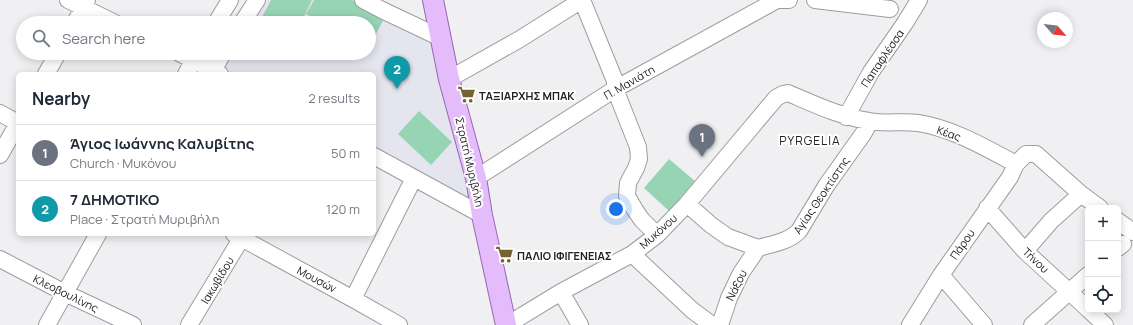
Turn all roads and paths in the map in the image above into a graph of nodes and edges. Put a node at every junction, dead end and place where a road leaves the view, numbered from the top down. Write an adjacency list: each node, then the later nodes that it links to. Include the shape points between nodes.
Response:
1 (68, 0): 11 (street)
2 (230, 0): 15 (street)
3 (257, 0): 16 (street)
4 (363, 0): 18 (street)
5 (433, 0): 18 (main road, Στρατή Μυριβήλη)
6 (582, 0): 25 (street); 26 (street, via 615,81)
7 (776, 0): 8 (street, Π. Μανιάτη); 26 (street, Π. Μανιάτη)
8 (789, 0)
9 (815, 0): 12 (street)
10 (919, 0): 17 (street, Παπαφλέσσα)
11 (85, 4): 13 (street); 14 (street)
12 (889, 4): 17 (street)
13 (78, 16)
14 (104, 16)
15 (220, 16)
16 (247, 16)
17 (905, 23): 29 (street, Παπαφλέσσα, via 871,72)
18 (441, 38): 25 (main road, Στρατή Μυριβήλη)
19 (54, 60): 22 (street)
20 (221, 60): 24 (street)
21 (193, 62): 23 (street)
22 (47, 72)
23 (213, 72)
24 (215, 72)
25 (449, 79): 37 (main road, Στρατή Μυριβήλη)
26 (615, 89): 37 (street, Π. Μανιάτη); 44 (street, via 638,147 636,168 628,183 627,196 634,210)
27 (776, 98): 29 (street, Κέας, via 788,93); 39 (street, Μυκόνου)
28 (0, 113): 30 (street)
29 (846, 117): 31 (street, Κέας)
30 (16, 122)
31 (870, 122): 35 (street, Κέας, via 918,123 946,130); 49 (street, Αγίας Θεοκτίστης, via 794,236)
32 (16, 127): 33 (street)
33 (0, 155)
34 (376, 157): 36 (street)
35 (1016, 164): 38 (street, via 1026,154 1036,154); 41 (street, Πάρου, via 1010,177)
36 (414, 178): 42 (street); 58 (street)
37 (476, 178): 42 (main road, Στρατή Μυριβήλη)
38 (1081, 194): 40 (street); 50 (street, via 1051,221)
39 (687, 204): 44 (street, Μυκόνου); 49 (street, via 728,237)
40 (1096, 205)
41 (987, 208): 50 (street, Τήνου); 53 (street, Πάρου)
42 (482, 215): 66 (main road, Στρατή Μυριβήλη)
43 (1121, 230): 48 (street)
44 (657, 235): 51 (street, Μυκόνου)
45 (97, 236): 57 (street)
46 (239, 236): 64 (street, Ιακωβίδου)
47 (242, 236): 58 (street, Μουσών)
48 (1125, 241)
49 (758, 248): 69 (street, Νάξου, via 741,273)
50 (1025, 251): 55 (street, Τήνου)
51 (632, 254): 56 (street, Μυκόνου); 68 (street, via 692,310)
52 (0, 259): 57 (street, Κλεοβουλίνης)
53 (940, 275): 61 (street); 70 (street, Πάρου)
54 (1086, 277): 55 (street)
55 (1069, 291): 59 (street, Τήνου); 71 (street)
56 (562, 292): 66 (street, Μυκόνου); 67 (street)
57 (65, 293): 62 (street); 63 (street, Κλεοβουλίνης)
58 (353, 299): 65 (street, Μουσών)
59 (1085, 305)
60 (1093, 313): 72 (street, Τήνου)
61 (979, 323)
62 (47, 325)
63 (134, 325)
64 (189, 325)
65 (399, 325)
66 (507, 325)
67 (580, 325)
68 (712, 325)
69 (720, 325)
70 (910, 325)
71 (1032, 325)
72 (1105, 325)

